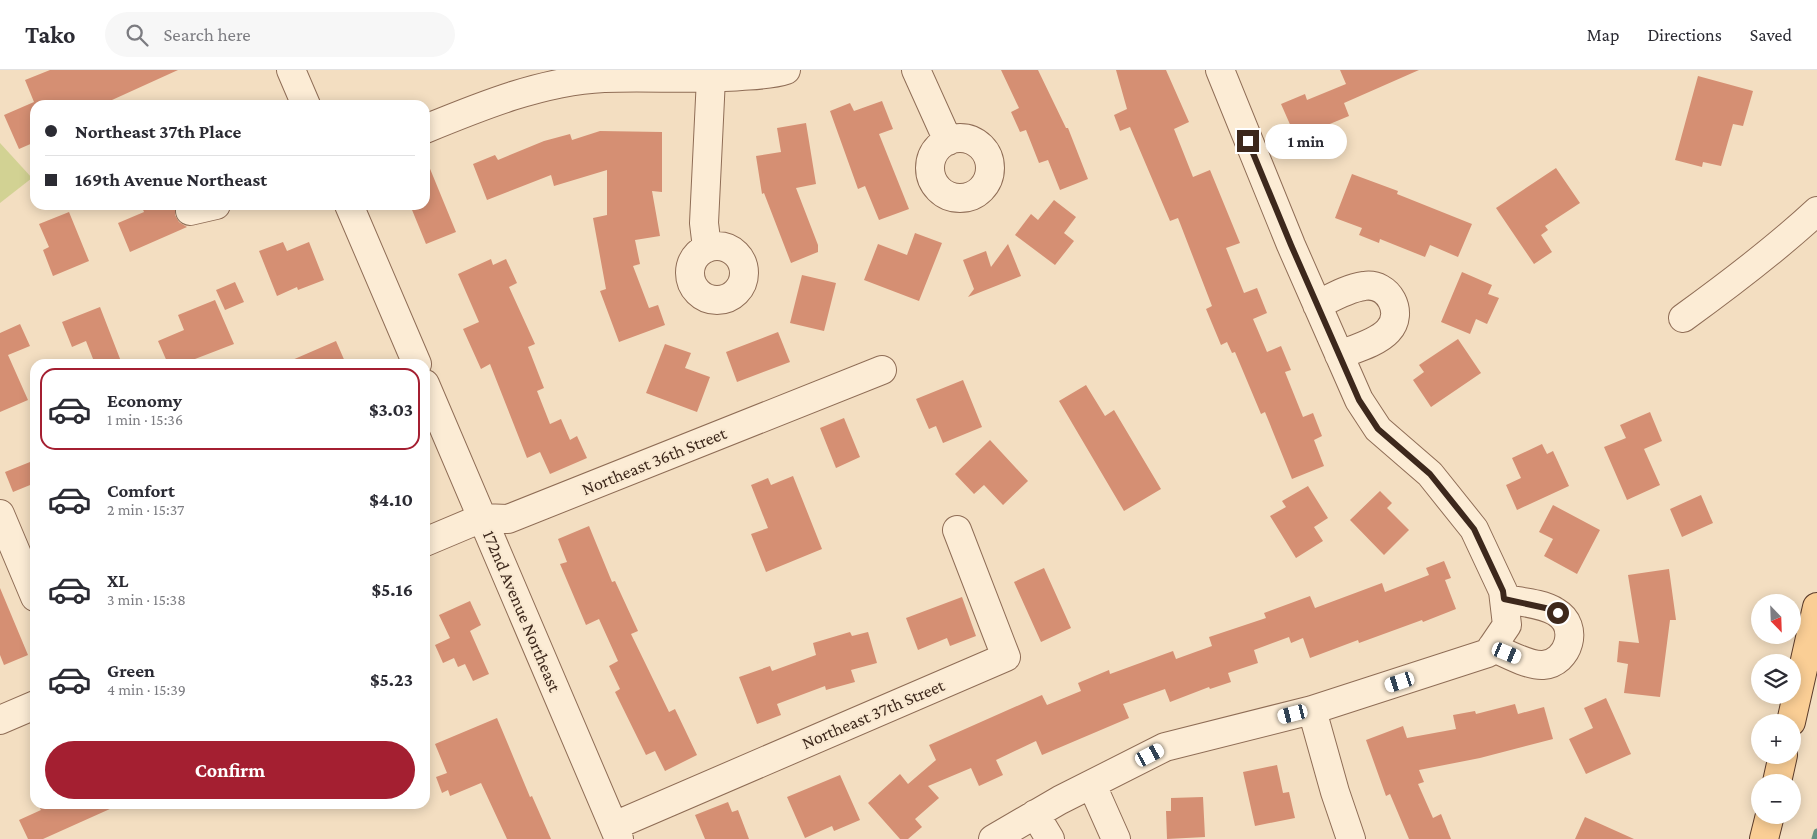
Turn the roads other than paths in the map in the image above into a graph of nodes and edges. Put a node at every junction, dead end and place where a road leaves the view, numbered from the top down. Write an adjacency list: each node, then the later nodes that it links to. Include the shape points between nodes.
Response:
1 (291, 70): 7 (street)
2 (786, 70): 6 (street, via 774,74)
3 (916, 70): 9 (street)
4 (1220, 70): 15 (street)
5 (555, 77): 6 (street); 8 (street)
6 (712, 78): 14 (street, via 704,223)
7 (304, 100)
8 (430, 128)
9 (948, 141)
10 (194, 210): 12 (street)
11 (351, 210): 18 (street)
12 (190, 211)
13 (1817, 211): 16 (street)
14 (707, 248)
15 (1317, 305): 17 (street); 17 (street, via 1364,286 1381,289 1393,301 1395,318 1387,333)
16 (1683, 318)
17 (1339, 355): 26 (street, via 1359,400 1378,429 1430,474 1474,529)
18 (414, 359)
19 (882, 370): 22 (street, Northeast 36th Street)
20 (430, 394): 22 (street, 172nd Avenue Northeast)
21 (0, 514): 25 (street)
22 (495, 519): 24 (street, Northeast 36th Street); 36 (street, 172nd Avenue Northeast)
23 (957, 530): 36 (street, Northeast 37th Street, via 1006,657)
24 (430, 540)
25 (30, 584)
26 (1504, 599): 28 (street, via 1507,625); 28 (street, via 1558,613 1568,628 1568,646 1559,659 1544,665)
27 (1817, 607): 31 (main road)
28 (1492, 648): 30 (street, via 1488,653)
29 (30, 707): 32 (street)
30 (1312, 710): 33 (street, via 1165,747); 40 (street)
31 (1793, 714)
32 (0, 720)
33 (1092, 785): 34 (street); 39 (street)
34 (1035, 814): 37 (street); 38 (street)
35 (1768, 824): 41 (main road)
36 (616, 832)
37 (993, 839)
38 (1050, 839)
39 (1116, 839)
40 (1351, 839)
41 (1764, 839)

